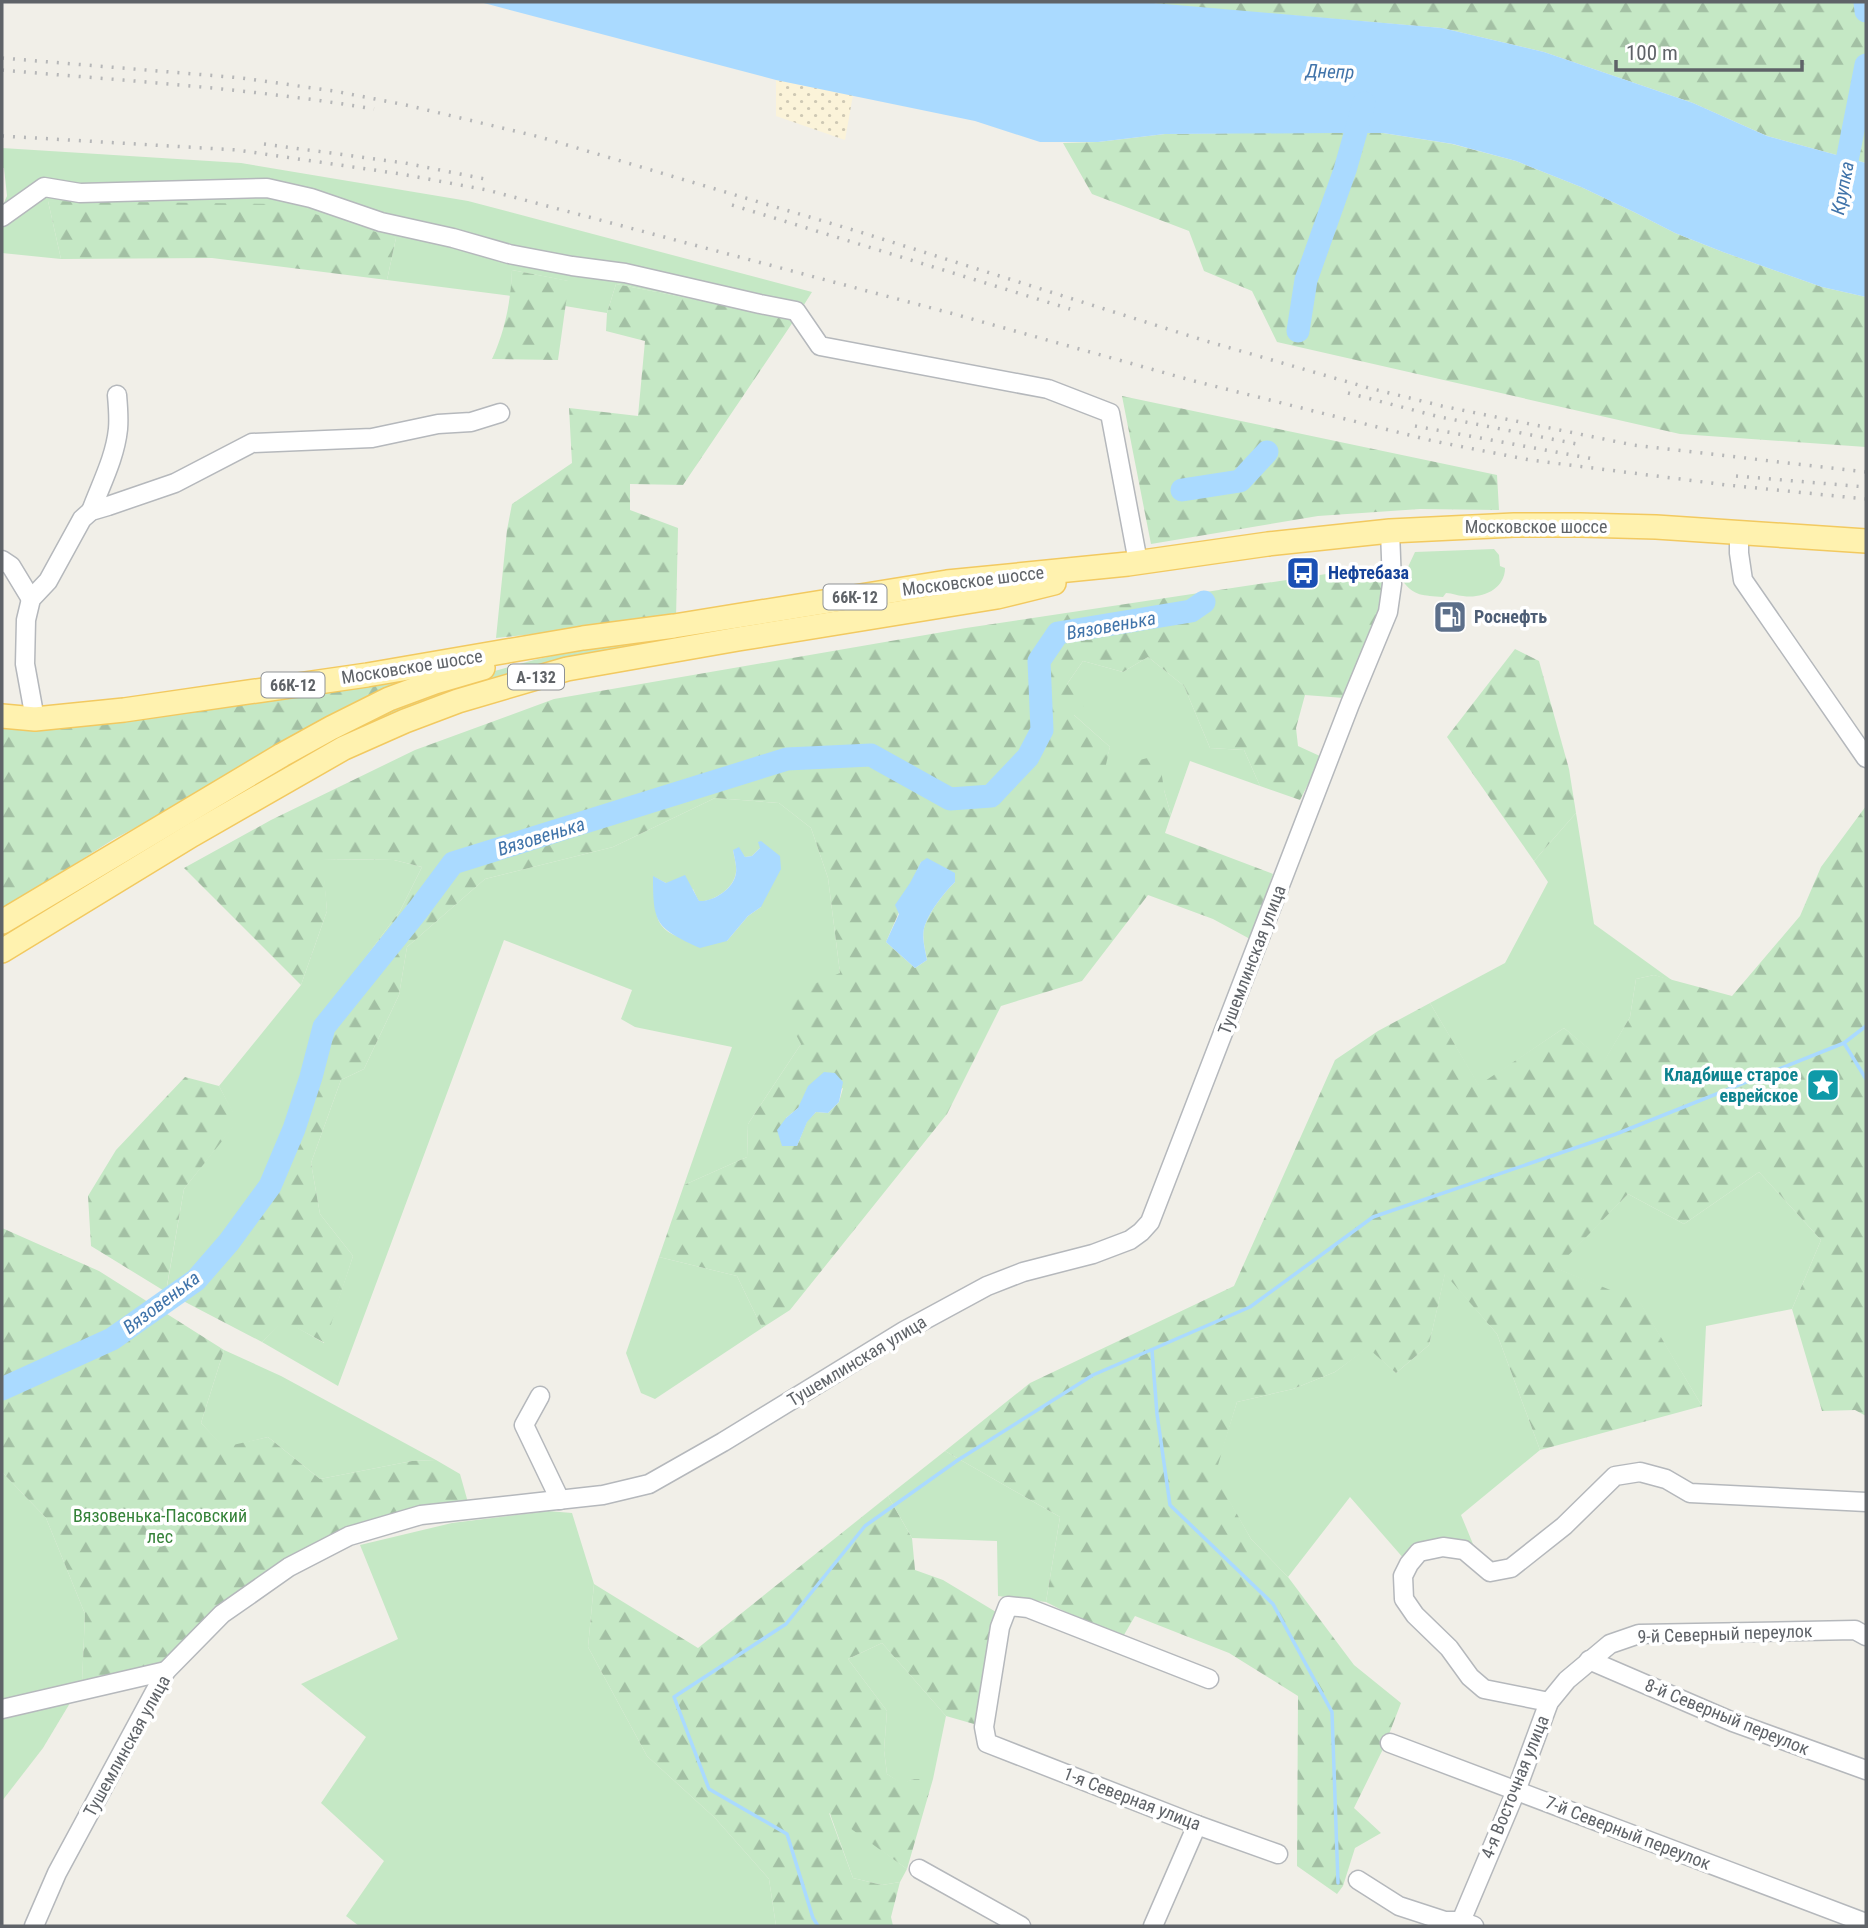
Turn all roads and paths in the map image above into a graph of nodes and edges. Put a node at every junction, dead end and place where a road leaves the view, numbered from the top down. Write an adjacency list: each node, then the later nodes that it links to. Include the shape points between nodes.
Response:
1 (2, 216): 9 (street, via 44,187 80,193 267,188 509,254 625,273 796,311 820,346 1048,389 1110,413)
2 (117, 395): 4 (street, via 118,429 111,462)
3 (500, 413): 4 (street, via 372,438 252,443 175,483)
4 (91, 510): 10 (street, via 48,581)
5 (1390, 531): 6 (main road, Московское шоссе, via 1580,524); 9 (main road, Московское шоссе); 18 (street, Тушемлинская улица, via 1388,612 1150,1222 1130,1240 987,1286 649,1484)
6 (1739, 533): 7 (main road, Московское шоссе); 14 (street, via 1743,580)
7 (1866, 541)
8 (2, 560): 10 (street, via 11,566)
9 (1133, 563): 11 (main road, Московское шоссе / 66К-12, via 947,582); 16 (main road, А-132, via 997,597 567,669 458,701 332,754)
10 (30, 599): 13 (street, via 24,664)
11 (583, 638): 13 (main road, Московское шоссе / 66К-12, via 340,679); 15 (main road, А-132, via 435,682 378,705 282,755)
12 (2, 716): 13 (main road, Московское шоссе / 66К-12)
13 (35, 719)
14 (1866, 758)
15 (2, 922)
16 (2, 951)
17 (540, 1396): 18 (street, via 524,1425)
18 (560, 1500): 22 (street, Тушемлинская улица, via 421,1515 349,1536 289,1567 222,1614)
19 (1866, 1502): 24 (street, via 1690,1493 1666,1479 1640,1472 1615,1476 1564,1526 1511,1568 1490,1572 1464,1550 1443,1547 1419,1552 1403,1576 1404,1599 1415,1615 1484,1689)
20 (1866, 1636): 21 (street, 9-й Северный переулок, via 1855,1630 1639,1634 1610,1644)
21 (1589, 1660): 24 (street, 4-я Восточная улица); 27 (street, 8-й Северный переулок, via 1733,1722)
22 (166, 1671): 25 (street); 35 (street, Тушемлинская улица, via 57,1873)
23 (1209, 1679): 29 (street, 1-я Северная улица, via 1028,1608 1008,1606 1000,1627 984,1727 987,1743)
24 (1549, 1702): 28 (street, 4-я Восточная улица)
25 (2, 1709)
26 (1390, 1744): 28 (street, 7-й Северный переулок)
27 (1866, 1770)
28 (1516, 1791): 33 (street, 7-й Северный переулок); 34 (street, 4-я Восточная улица)
29 (1196, 1825): 30 (street, 1-я Северная улица); 37 (street)
30 (1278, 1854)
31 (919, 1869): 36 (street)
32 (1357, 1880): 34 (street, via 1399,1906)
33 (1866, 1923)
34 (1465, 1925)
35 (34, 1926)
36 (1021, 1926)
37 (1153, 1926)

